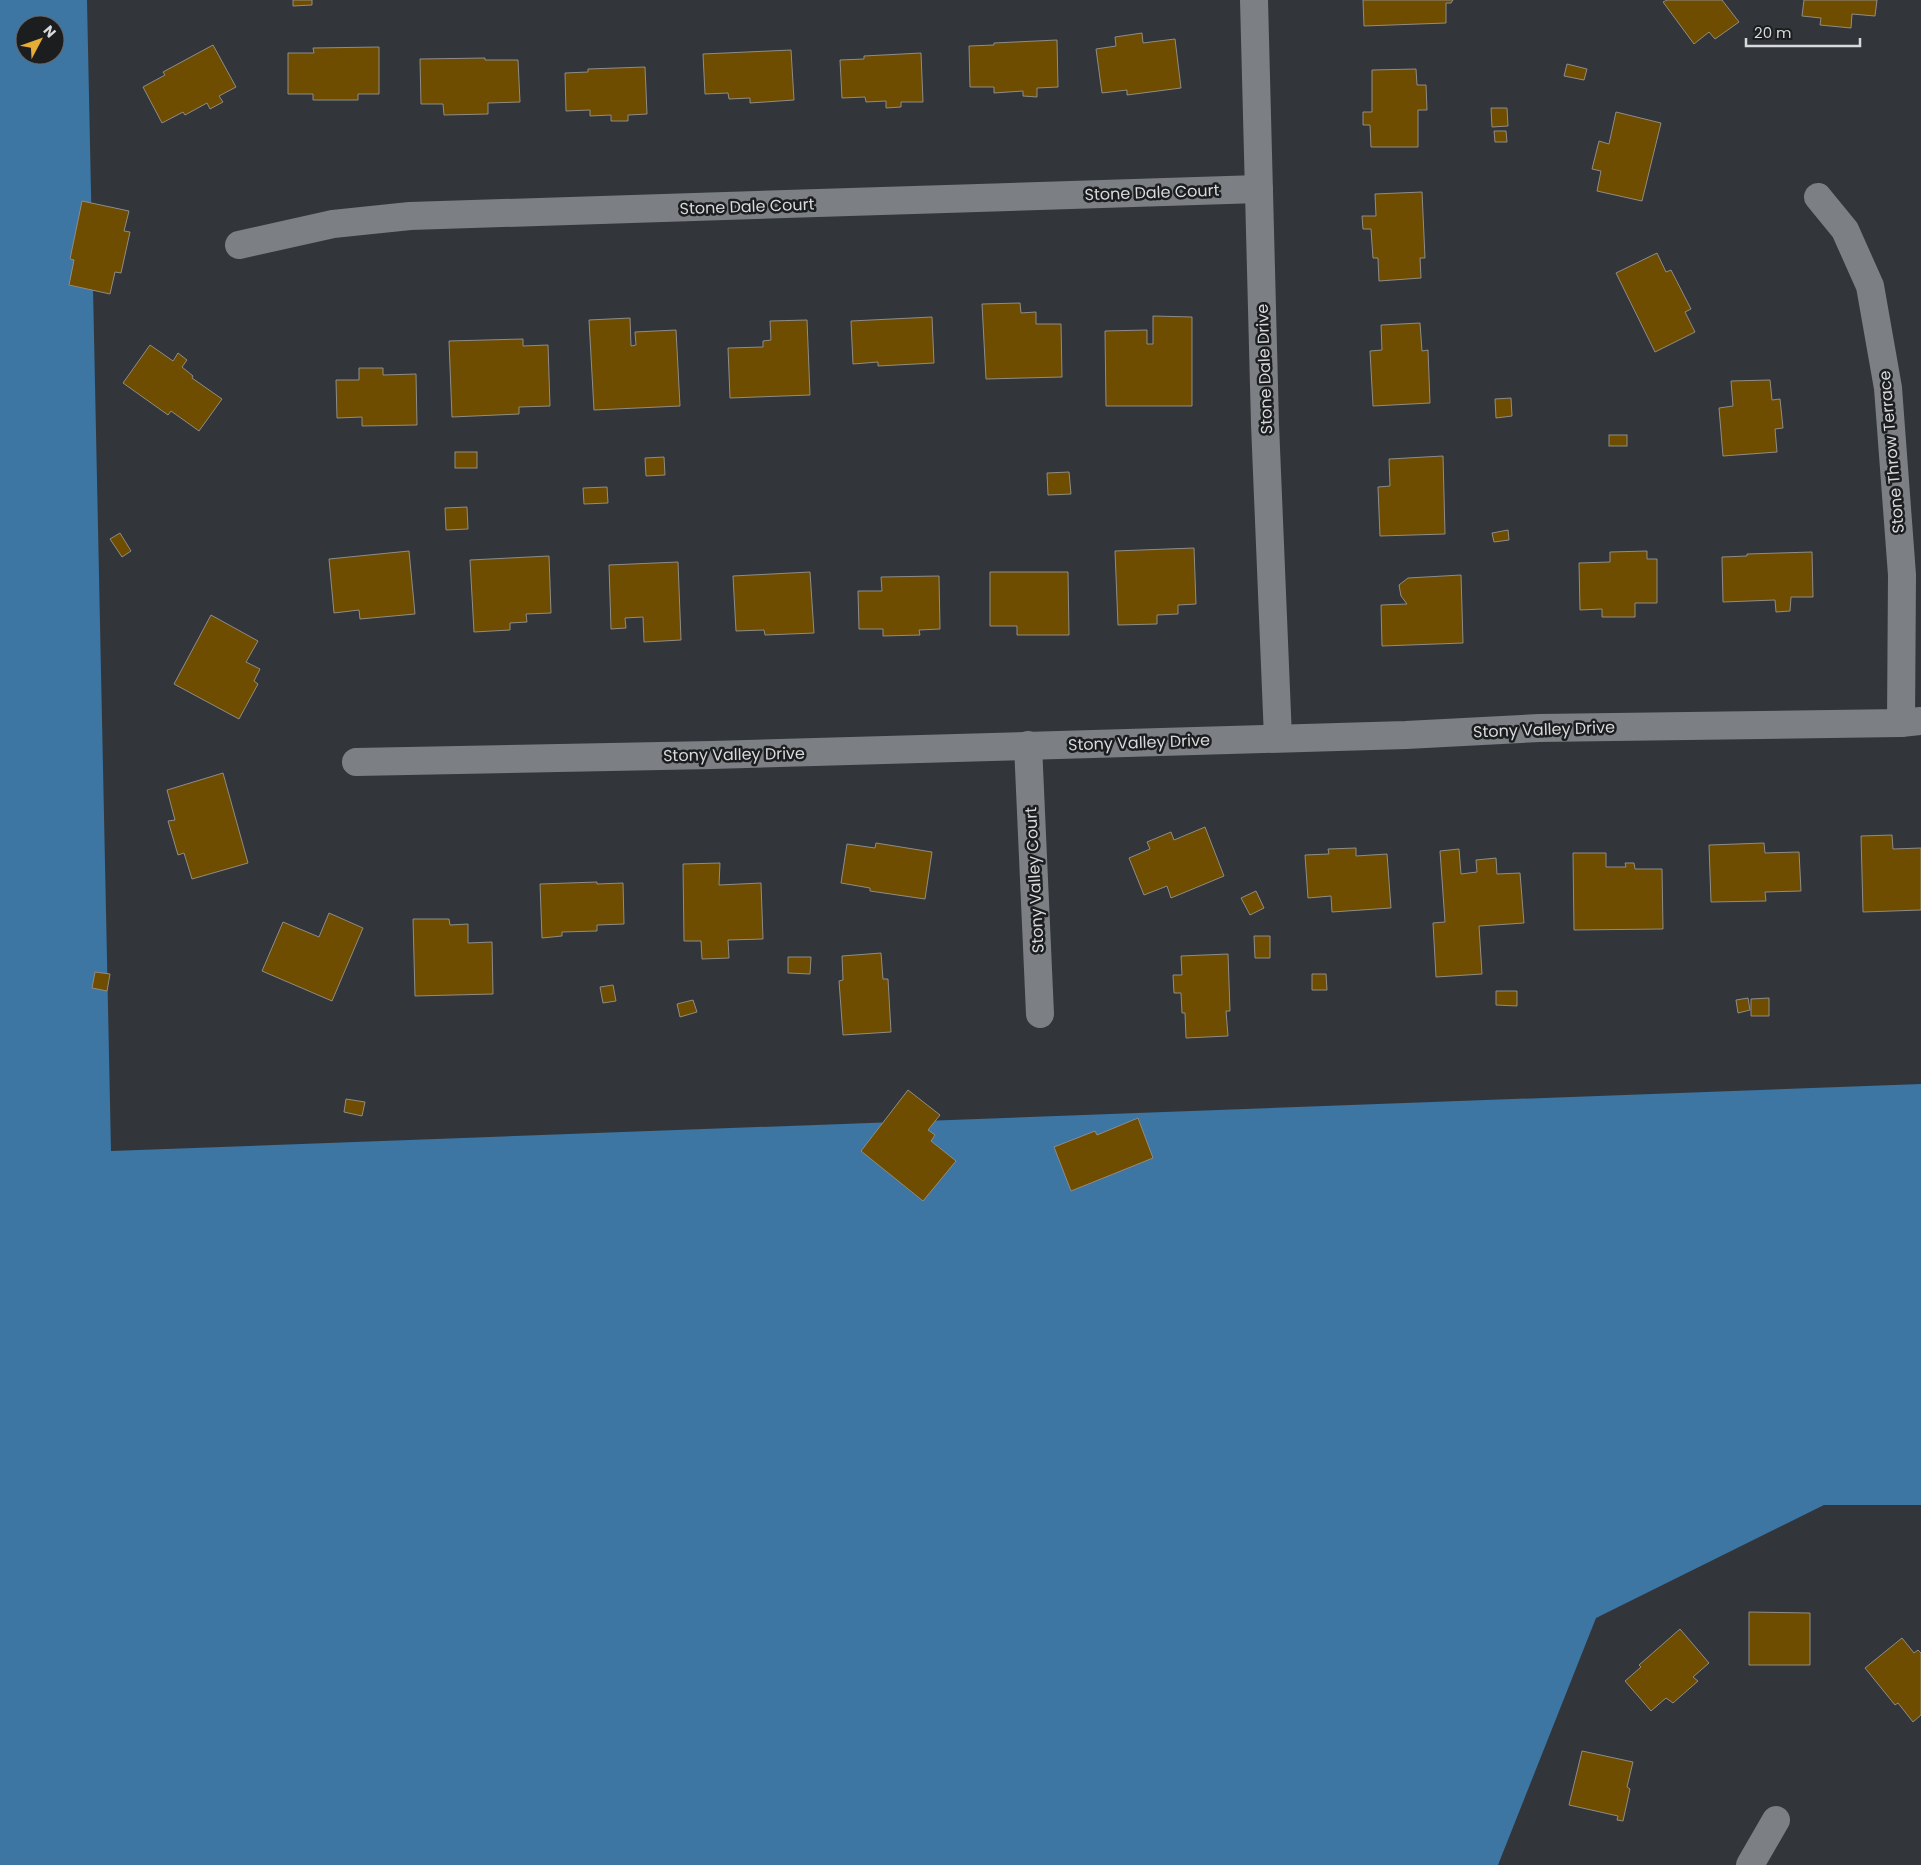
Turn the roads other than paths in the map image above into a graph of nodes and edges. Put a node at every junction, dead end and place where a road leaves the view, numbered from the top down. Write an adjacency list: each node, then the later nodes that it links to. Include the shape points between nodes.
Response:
1 (1254, 0): 2 (street, Stone Dale Drive)
2 (1259, 189): 4 (street, Stone Dale Court, via 410,216 333,224); 6 (street, Stone Dale Drive)
3 (1818, 197): 5 (street, Stone Throw Terrace, via 1845,230 1870,286 1888,388)
4 (239, 246)
5 (1911, 722): 6 (street, Stony Valley Drive, via 1539,728)
6 (1278, 738): 7 (street, Stony Valley Drive)
7 (1028, 745): 8 (street, Stony Valley Drive); 9 (street, Stony Valley Court)
8 (356, 762)
9 (1040, 1014)
10 (1776, 1820): 11 (street)
11 (1750, 1865)

